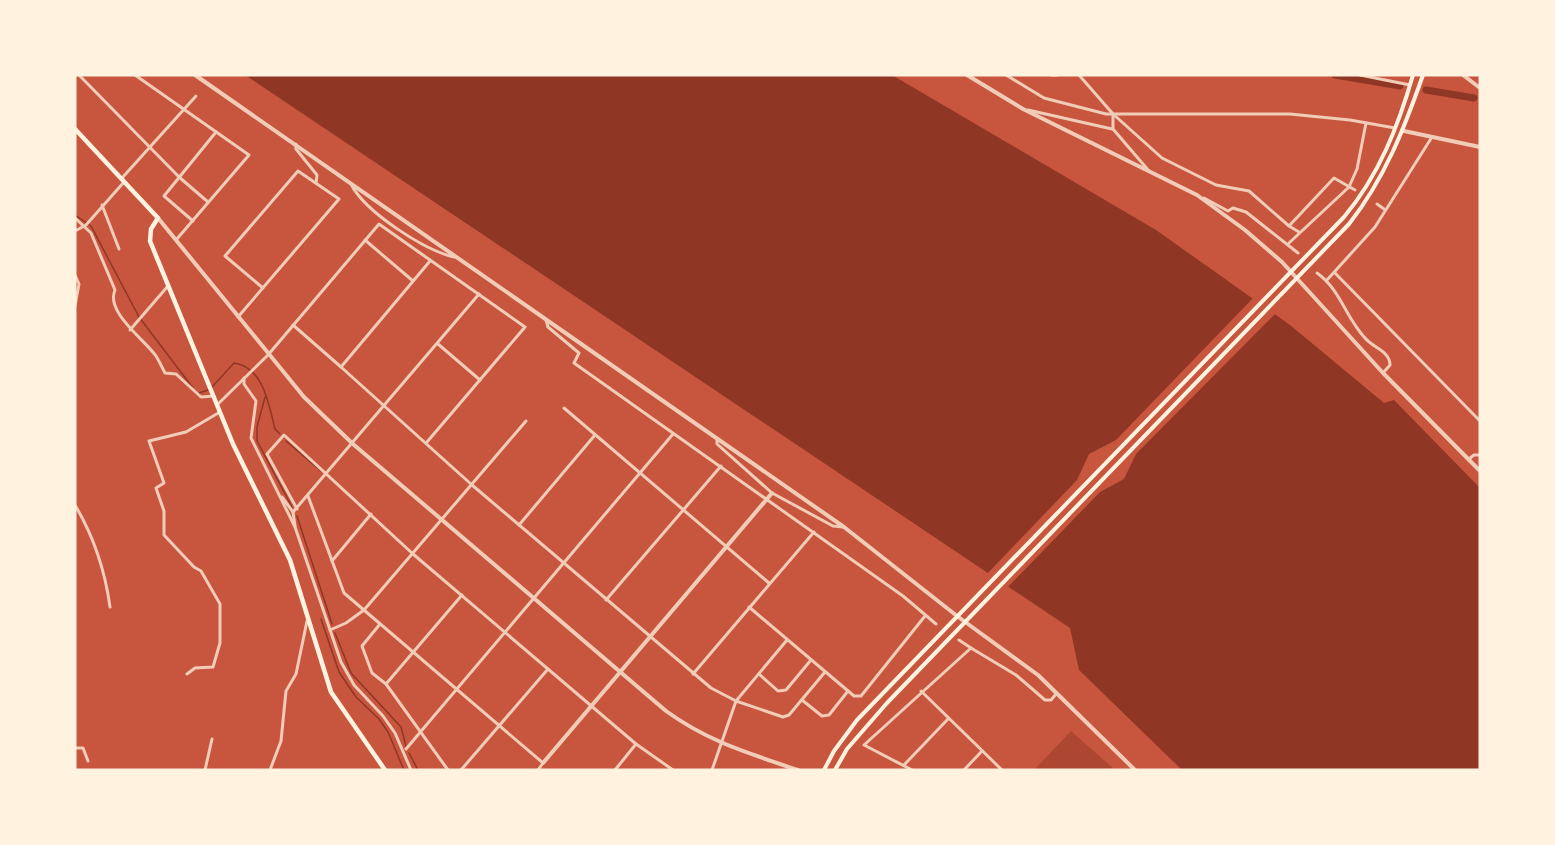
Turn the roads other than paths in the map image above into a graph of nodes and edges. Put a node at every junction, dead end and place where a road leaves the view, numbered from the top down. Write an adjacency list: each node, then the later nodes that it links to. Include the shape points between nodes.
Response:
1 (79, 75): 13 (street); 28 (street)
2 (135, 75): 17 (street)
3 (195, 75): 27 (street)
4 (967, 75): 18 (street)
5 (1006, 75): 19 (street, via 1044,98)
6 (1051, 75): 7 (street)
7 (1057, 75)
8 (1079, 75): 19 (street)
9 (1360, 75): 14 (street)
10 (1413, 75): 14 (main road)
11 (1423, 75): 24 (main road)
12 (1463, 75): 15 (street)
13 (75, 79)
14 (1410, 85): 21 (main road)
15 (1480, 88)
16 (196, 96): 17 (street)
17 (184, 109): 25 (street); 28 (street)
18 (1023, 109): 23 (street); 30 (street)
19 (1113, 114): 20 (street, via 1290,114); 23 (street); 48 (street, via 1162,158 1216,185 1249,191)
20 (1366, 123): 21 (street); 35 (street)
21 (1395, 128): 58 (main road, via 1358,201)
22 (75, 129): 32 (main road)
23 (1113, 129): 30 (street)
24 (1404, 131): 26 (street); 62 (main road, via 1363,206)
25 (216, 132): 31 (street); 38 (street, via 249,155)
26 (1432, 137): 29 (street); 41 (street)
27 (296, 144): 33 (street); 34 (street, via 317,176)
28 (150, 147): 31 (street); 32 (street)
29 (1480, 147)
30 (1150, 172): 37 (street)
31 (179, 177): 38 (street); 45 (street, via 164,196)
32 (124, 180): 40 (street); 43 (main road)
33 (350, 183): 44 (street); 56 (street)
34 (316, 184): 66 (street, via 339,199); 66 (street, via 298,171 225,256)
35 (1349, 187): 36 (street); 48 (street, via 1334,178); 50 (street)
36 (1355, 190)
37 (1197, 195): 53 (street, via 1228,211 1233,208 1246,212); 58 (street, via 1263,244)
38 (209, 202): 45 (street)
39 (1377, 204): 41 (street)
40 (102, 205): 46 (street); 54 (street)
41 (1384, 209): 60 (street, via 1375,227)
42 (75, 218): 46 (street)
43 (158, 218): 51 (street); 65 (main road, via 151,228 150,241)
44 (383, 218): 47 (street); 56 (street, via 446,255)
45 (193, 221): 51 (street)
46 (87, 224): 49 (street); 72 (street, via 112,283 115,304)
47 (378, 224): 52 (street); 57 (street)
48 (1289, 226): 50 (street)
49 (75, 231)
50 (1299, 232): 53 (street)
51 (176, 240): 69 (street)
52 (365, 240): 64 (street); 71 (street)
53 (1289, 243): 55 (street)
54 (119, 249)
55 (1298, 253)
56 (456, 256): 70 (street)
57 (430, 261): 64 (street); 67 (street)
58 (1290, 272): 62 (street); 124 (main road)
59 (1317, 273): 63 (street)
60 (1335, 273): 63 (street); 85 (street)
61 (75, 275): 68 (street, via 79,284)
62 (1298, 280): 76 (street); 126 (main road)
63 (1327, 280): 76 (street, via 1365,339 1387,355 1390,365)
64 (413, 281): 75 (street)
65 (168, 286): 72 (street); 79 (main road)
66 (263, 288): 69 (street)
67 (479, 294): 73 (street); 78 (street, via 525,327)
68 (75, 306)
69 (238, 317): 74 (street)
70 (546, 319): 86 (street, via 548,327 579,353 574,363); 88 (street)
71 (293, 326): 74 (street); 75 (street)
72 (130, 330): 79 (street, via 157,357 165,373 176,374 201,397)
73 (438, 343): 78 (street); 81 (street)
74 (268, 355): 77 (street); 90 (street)
75 (341, 367): 81 (street)
76 (1383, 373): 92 (street)
77 (244, 378): 80 (street); 99 (street, via 256,400 251,438)
78 (480, 380): 89 (street)
79 (214, 396): 80 (main road)
80 (218, 404): 83 (main road)
81 (385, 406): 89 (street); 90 (street)
82 (564, 408): 87 (street)
83 (221, 411): 125 (main road, via 233,444 291,560); 140 (street, via 186,432 149,441 164,483 156,489 164,511 164,535 201,571 220,604 220,643 213,668 195,668)
84 (526, 421): 97 (street)
85 (1480, 421)
86 (673, 434): 93 (street); 95 (street)
87 (595, 435): 95 (street); 108 (street)
88 (717, 437): 98 (street, via 717,444); 110 (street)
89 (427, 442): 97 (street)
90 (353, 444): 96 (street); 107 (street)
91 (1480, 455): 92 (street)
92 (1469, 459): 94 (street)
93 (721, 466): 101 (street); 104 (street)
94 (1480, 471)
95 (640, 473): 104 (street); 115 (street)
96 (327, 474): 100 (street); 103 (street, via 284,435 267,454); 106 (street)
97 (472, 485): 107 (street); 108 (street)
98 (772, 493): 101 (street); 110 (street, via 833,526)
99 (281, 496): 105 (street); 109 (street)
100 (308, 496): 103 (street); 114 (street)
101 (768, 499): 111 (street); 112 (street)
102 (75, 505): 120 (street, via 103,567)
103 (297, 509): 105 (street)
104 (683, 510): 112 (street); 119 (street)
105 (293, 512): 109 (street)
106 (371, 514): 113 (street); 114 (street)
107 (442, 520): 113 (street); 118 (street)
108 (519, 525): 115 (street)
109 (295, 527): 129 (street)
110 (844, 527): 124 (street)
111 (814, 532): 116 (street); 123 (street)
112 (728, 548): 116 (street); 131 (street)
113 (413, 554): 117 (street); 122 (street)
114 (332, 561): 122 (street, via 344,593)
115 (563, 563): 118 (street); 119 (street)
116 (769, 583): 121 (street)
117 (462, 595): 130 (street); 135 (street)
118 (534, 597): 130 (street); 138 (street)
119 (606, 600): 131 (street)
120 (110, 607)
121 (749, 607): 132 (street); 141 (street)
122 (364, 610): 127 (street); 129 (street)
123 (925, 616): 128 (street); 145 (street, via 861,696)
124 (957, 616): 126 (street); 175 (main road, via 857,720)
125 (307, 621): 165 (street, via 296,674 286,691 281,741); 166 (main road, via 331,692)
126 (965, 622): 147 (street, via 1038,675); 176 (main road, via 866,725)
127 (380, 624): 135 (street); 143 (street, via 362,646 372,673)
128 (936, 624)
129 (330, 630): 167 (street, via 347,674 396,733)
130 (505, 632): 137 (street); 144 (street)
131 (650, 638): 138 (street); 141 (street)
132 (787, 640): 136 (street); 142 (street)
133 (959, 640): 134 (street)
134 (971, 648): 146 (street); 147 (street, via 1016,675 1045,700)
135 (412, 652): 143 (street); 144 (street)
136 (811, 660): 139 (street); 142 (street, via 786,690 778,691)
137 (548, 669): 150 (street); 152 (street)
138 (621, 672): 150 (street); 156 (street, via 666,711)
139 (825, 672): 145 (street); 148 (street)
140 (187, 674)
141 (693, 674): 149 (street)
142 (759, 674): 149 (street)
143 (386, 684): 153 (street)
144 (456, 689): 152 (street); 153 (street)
145 (848, 691): 148 (street, via 830,715 822,716)
146 (921, 691): 151 (street); 162 (street, via 864,745)
147 (1056, 694): 179 (street)
148 (802, 700): 149 (street, via 783,717)
149 (736, 701): 156 (street)
150 (592, 706): 155 (street); 161 (street)
151 (948, 718): 159 (street); 162 (street)
152 (499, 726): 161 (street); 169 (street)
153 (420, 732): 158 (street); 168 (street)
154 (212, 739): 164 (street)
155 (636, 744): 171 (street); 172 (street)
156 (721, 744): 173 (street); 174 (street)
157 (75, 748): 160 (street, via 83,748)
158 (406, 750)
159 (982, 751): 177 (street); 178 (street)
160 (88, 761)
161 (543, 763): 170 (street)
162 (904, 765): 163 (street)
163 (910, 769)
164 (205, 770)
165 (270, 770)
166 (385, 770)
167 (411, 770)
168 (448, 770)
169 (461, 770)
170 (538, 770)
171 (615, 770)
172 (673, 770)
173 (712, 770)
174 (798, 770)
175 (824, 770)
176 (835, 770)
177 (964, 770)
178 (1002, 770)
179 (1135, 770)

